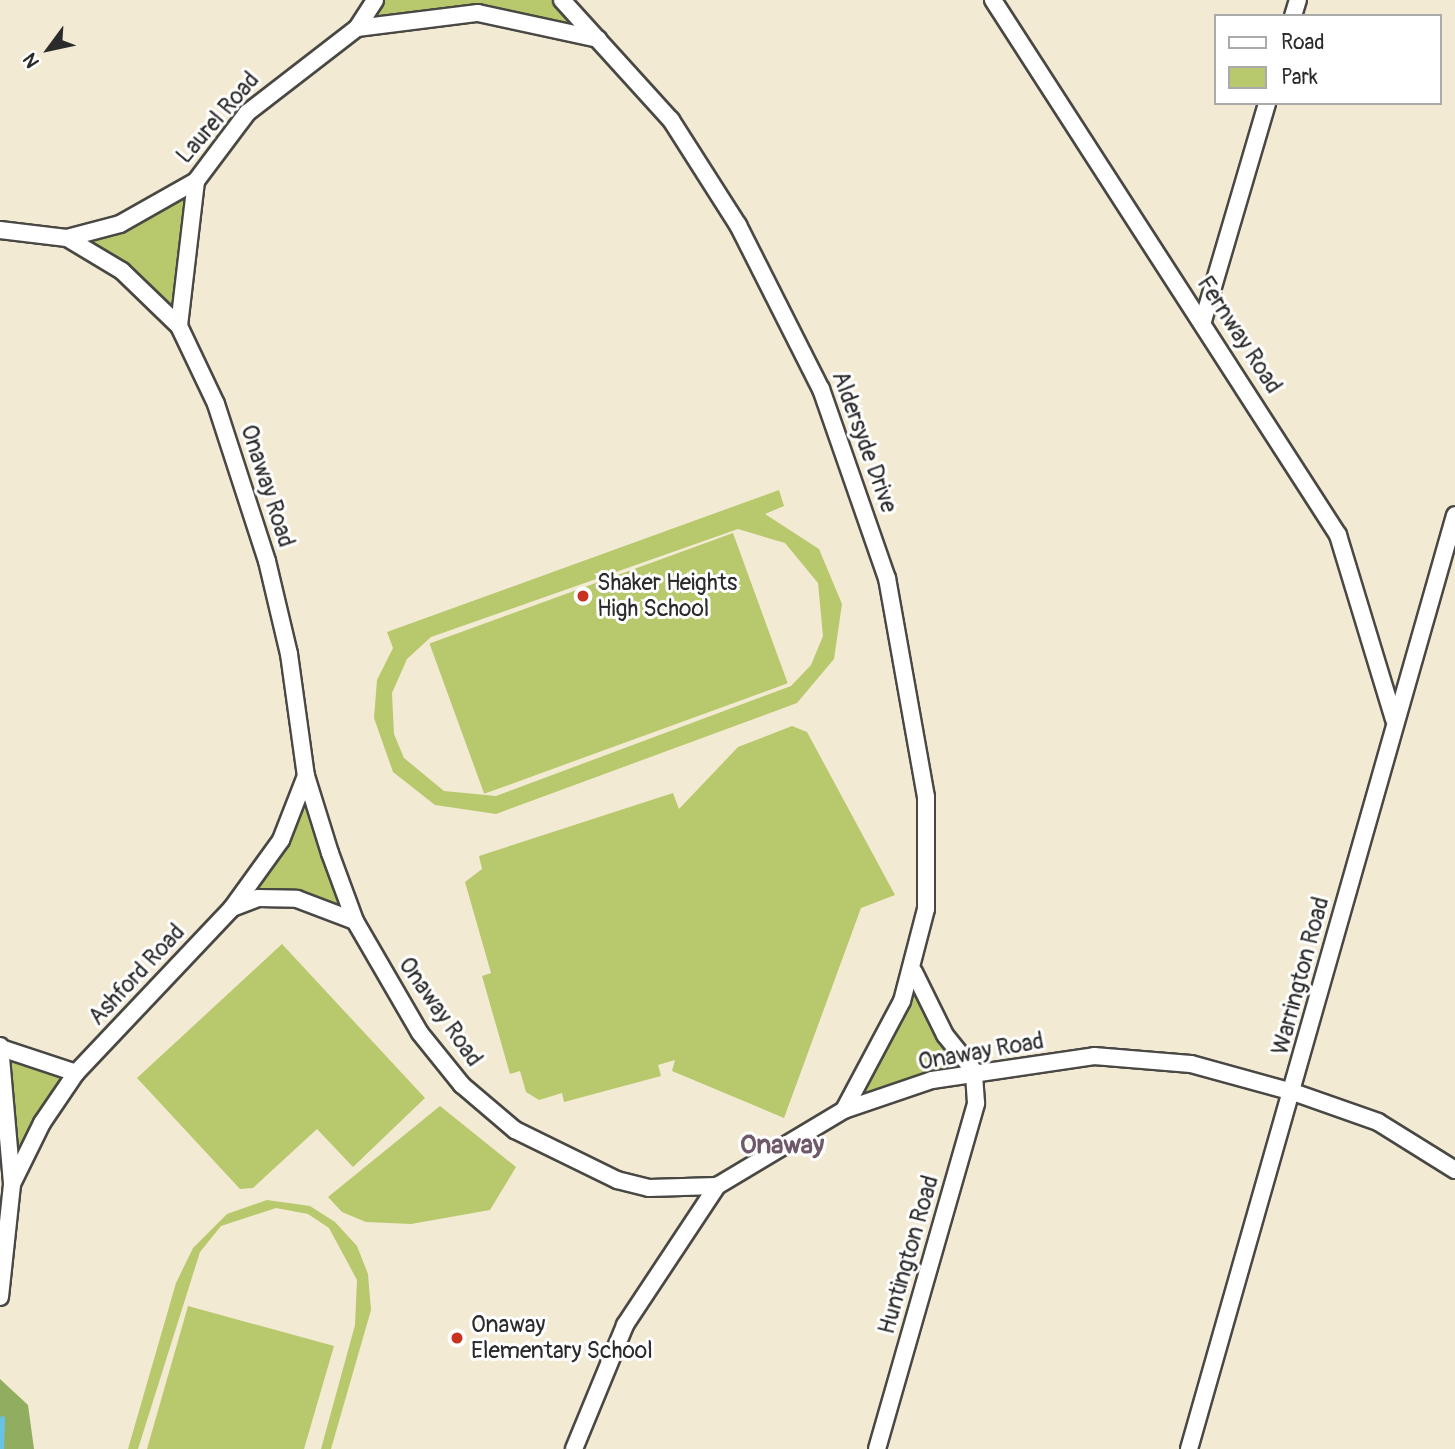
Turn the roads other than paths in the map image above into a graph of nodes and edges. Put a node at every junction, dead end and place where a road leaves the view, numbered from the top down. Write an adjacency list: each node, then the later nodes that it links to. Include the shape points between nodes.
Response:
1 (375, 0): 4 (street, Laurel Road)
2 (562, 0): 5 (street, Aldersyde Drive)
3 (993, 0): 10 (street, Fernway Road)
4 (357, 28): 5 (street, Laurel Road, via 478,13); 7 (street, Laurel Road, via 278,84 227,136)
5 (598, 40): 17 (street, Aldersyde Drive, via 671,120 738,225 786,313 854,470 890,590 926,797 926,909)
6 (1266, 105): 10 (street)
7 (196, 181): 9 (street, Laurel Road, via 120,224); 11 (street)
8 (0, 230): 9 (street, Laurel Road)
9 (67, 238): 11 (street, Laurel Road, via 122,271)
10 (1203, 321): 13 (street, Fernway Road, via 1338,535)
11 (179, 326): 14 (street, Onaway Road, via 216,404 267,561 289,654)
12 (1455, 515): 13 (street, Warrington Road)
13 (1394, 719): 21 (street, Warrington Road)
14 (306, 776): 15 (street, Ashford Road, via 281,840); 16 (street, Onaway Road)
15 (232, 908): 16 (street, via 272,897 297,899); 20 (street, Ashford Road)
16 (355, 921): 25 (street, Onaway Road, via 420,1033 462,1085 515,1130 617,1180 649,1188)
17 (914, 972): 19 (street, via 945,1035); 22 (street, Aldersyde Drive)
18 (0, 1047): 20 (street); 24 (street)
19 (974, 1072): 21 (street, Onaway Road, via 1094,1056 1191,1064); 22 (street, Onaway Road); 28 (street, Huntington Road, via 976,1103)
20 (76, 1073): 24 (street, Ashford Road)
21 (1293, 1092): 23 (street, Onaway Road, via 1378,1122); 29 (street, Warrington Road)
22 (844, 1110): 25 (street, Onaway Road)
23 (1455, 1170)
24 (12, 1184): 26 (street, Ashford Road)
25 (718, 1186): 27 (street, via 625,1325)
26 (0, 1297)
27 (574, 1449)
28 (877, 1449)
29 (1189, 1449)

